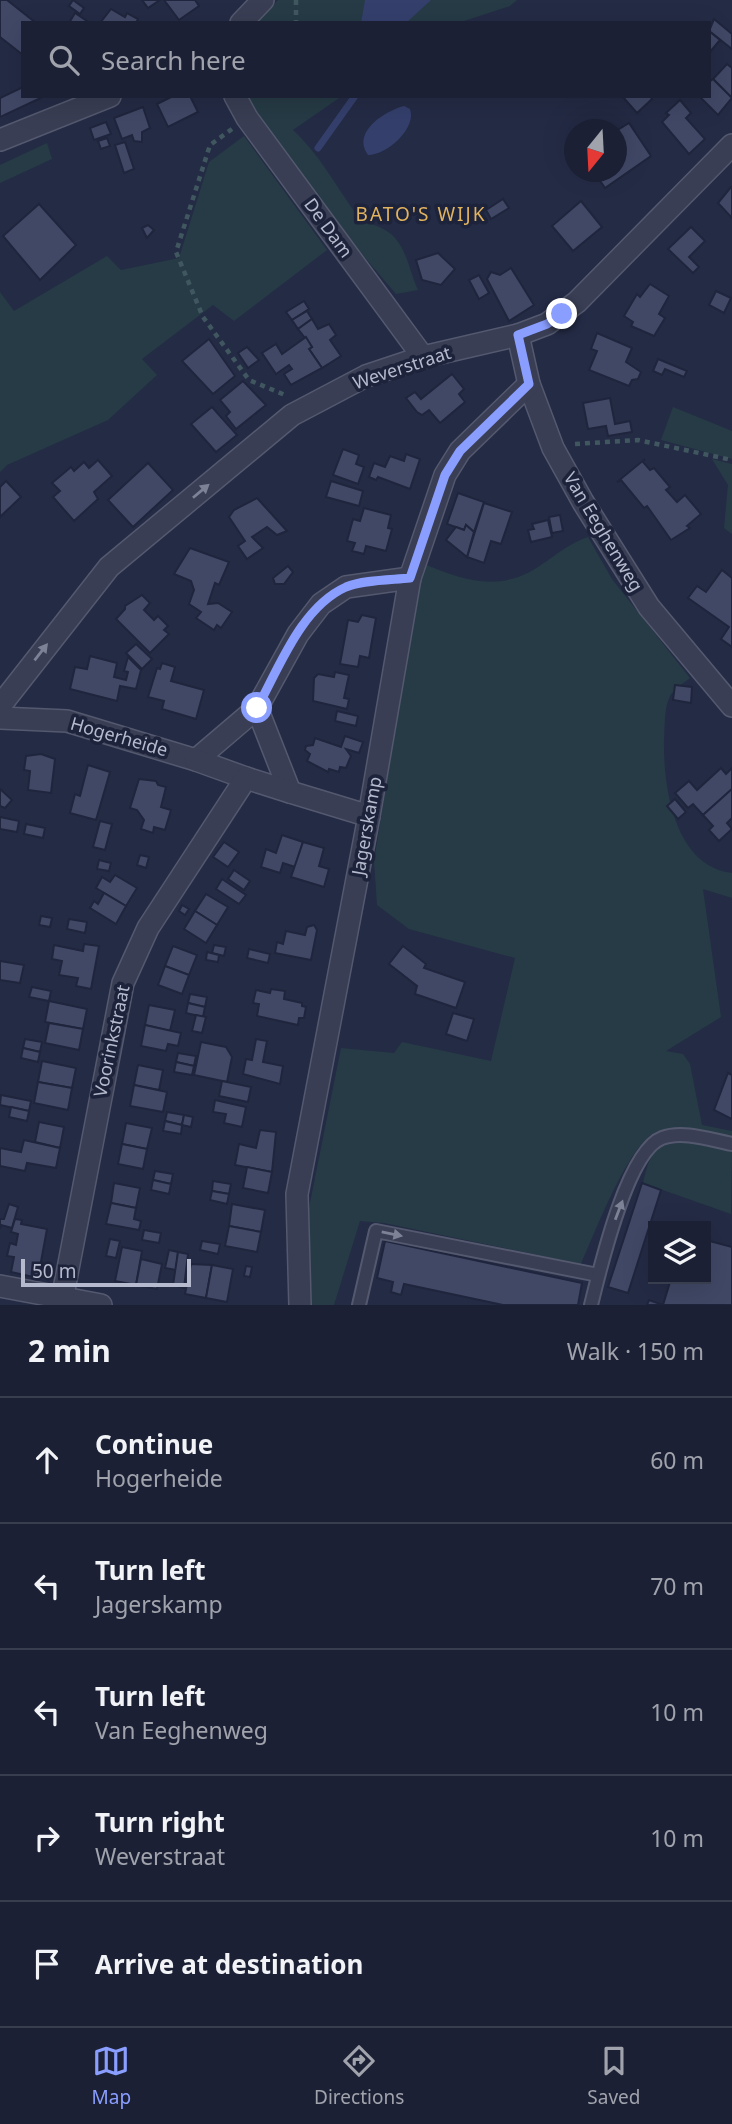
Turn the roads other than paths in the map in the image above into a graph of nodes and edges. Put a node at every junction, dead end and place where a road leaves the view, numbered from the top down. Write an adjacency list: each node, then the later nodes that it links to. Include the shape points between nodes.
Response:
1 (263, 0): 2 (street)
2 (243, 21)
3 (105, 98): 5 (street)
4 (236, 98): 8 (street, De Dam)
5 (0, 140)
6 (732, 145): 7 (street, Weverstraat, via 577,302 547,324)
7 (518, 335): 8 (street, Weverstraat); 9 (street, Van Eeghenweg)
8 (423, 357): 11 (street, Weverstraat, one-way to 8, via 109,567 292,415 366,376)
9 (529, 384): 10 (street, Jagerskamp, via 460,451 445,475); 12 (street, Van Eeghenweg, via 553,447 649,607)
10 (410, 578): 13 (street, via 346,587 321,604 298,634); 18 (street, Jagerskamp)
11 (0, 706)
12 (732, 706)
13 (257, 708): 15 (street); 17 (street)
14 (0, 718): 15 (street, Hogerheide, via 67,721)
15 (196, 760): 16 (street, Hogerheide)
16 (246, 778): 17 (street); 22 (street, Voorinkstraat, via 148,928 123,983)
17 (290, 792): 18 (street)
18 (369, 816): 24 (street, Jagerskamp, via 297,1194)
19 (732, 1144): 20 (lane, one-way to 19, via 619,1210 647,1149 660,1139 677,1136)
20 (598, 1275): 25 (lane, one-way to 20, via 376,1231); 26 (lane)
21 (0, 1286): 22 (street)
22 (62, 1301): 23 (street)
23 (101, 1305)
24 (300, 1305)
25 (359, 1305)
26 (591, 1305)

